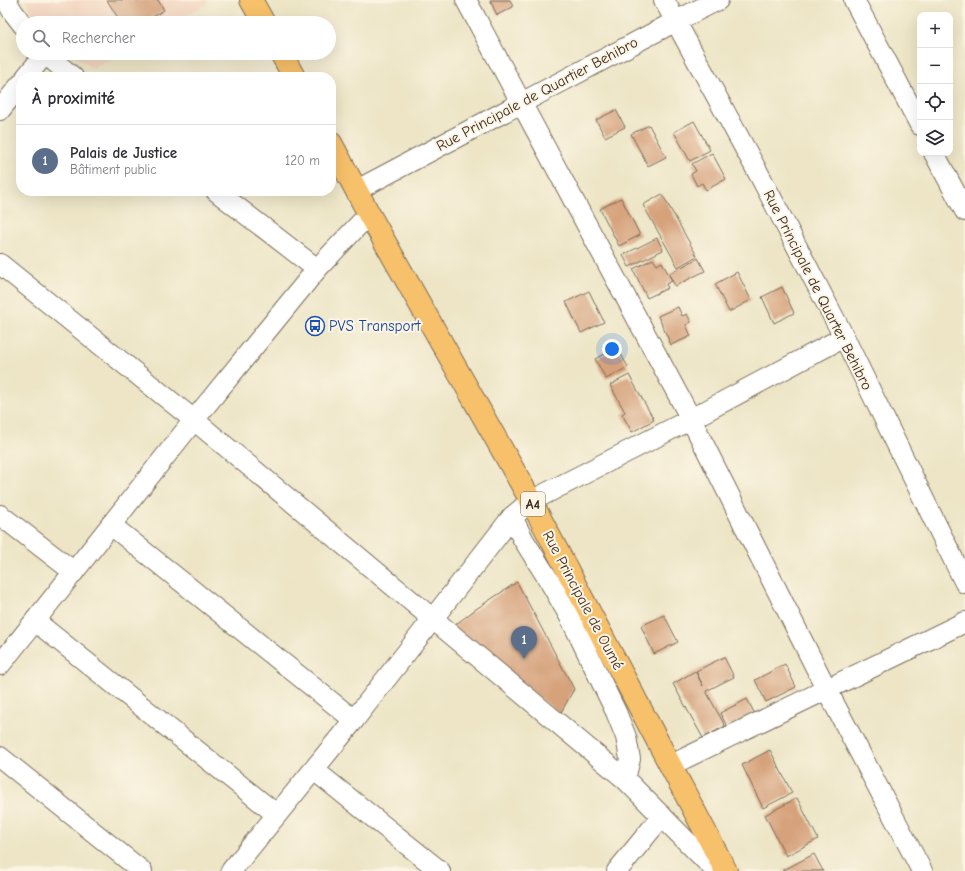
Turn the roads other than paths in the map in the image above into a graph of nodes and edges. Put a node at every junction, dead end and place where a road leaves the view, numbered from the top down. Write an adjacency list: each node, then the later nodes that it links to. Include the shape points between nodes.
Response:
1 (6, 0): 7 (street)
2 (251, 0): 8 (main road)
3 (466, 0): 17 (street)
4 (664, 0): 9 (street, Rue Principale de Quarter Behibro)
5 (718, 0): 9 (street, Rue Principale de Quartier Behibro)
6 (854, 0): 19 (street)
7 (16, 16)
8 (260, 16)
9 (676, 21): 17 (street, Rue Principale de Quartier Behibro); 28 (street, Rue Principale de Quarter Behibro)
10 (39, 60): 13 (street)
11 (52, 60): 14 (street)
12 (285, 60): 15 (main road)
13 (30, 72)
14 (67, 72)
15 (291, 72)
16 (16, 90): 18 (street)
17 (521, 103): 22 (street, Rue Principale de Quartier Behibro); 29 (street)
18 (0, 110)
19 (917, 120)
20 (336, 152): 22 (main road, Rue Principale de Oumé / A4)
21 (936, 156): 24 (street)
22 (357, 190): 25 (main road, Rue Principale de Oumé / A4)
23 (222, 196): 27 (street)
24 (965, 211)
25 (369, 214): 27 (street); 31 (main road, Rue Principale de Oumé / A4)
26 (0, 264): 30 (street)
27 (317, 269): 30 (street)
28 (844, 337): 29 (street); 36 (street, Rue Principale de Quarter Behibro)
29 (691, 419): 31 (street); 41 (street)
30 (194, 420): 34 (street); 37 (street)
31 (531, 501): 33 (street); 44 (main road, Rue Principale de Oumé / A4)
32 (0, 515): 35 (street)
33 (512, 517): 37 (street); 46 (street, via 570,617 616,712 626,737 630,759)
34 (111, 525): 35 (street); 42 (street)
35 (74, 572): 38 (street)
36 (965, 583)
37 (432, 619): 42 (street); 46 (street)
38 (35, 621): 40 (street); 47 (street)
39 (965, 622): 41 (street)
40 (0, 666)
41 (828, 690): 44 (street); 55 (street)
42 (354, 720): 45 (street)
43 (0, 757): 49 (street)
44 (671, 765): 54 (main road, Rue Principale de Oumé / A4)
45 (314, 770): 47 (street); 51 (street)
46 (625, 779): 48 (street)
47 (276, 814): 50 (street)
48 (662, 816): 52 (street); 53 (street)
49 (142, 871)
50 (231, 871)
51 (440, 871)
52 (617, 871)
53 (716, 871)
54 (726, 871)
55 (922, 871)

